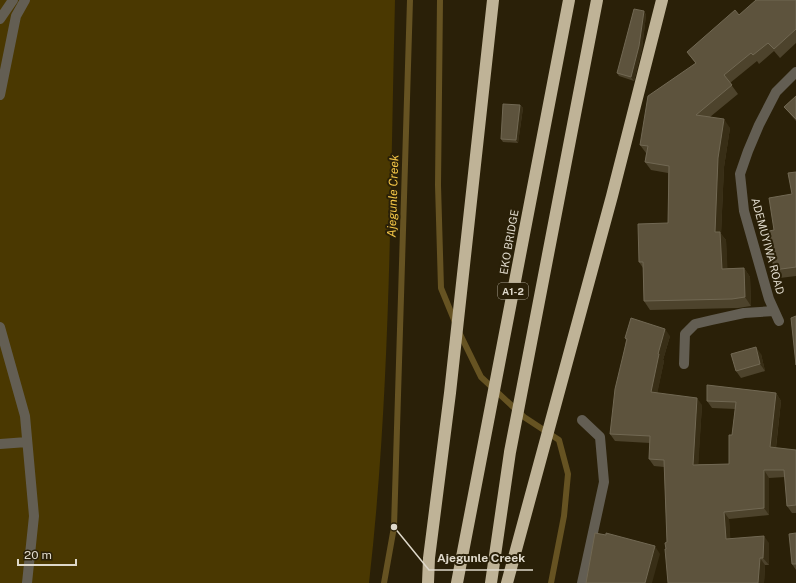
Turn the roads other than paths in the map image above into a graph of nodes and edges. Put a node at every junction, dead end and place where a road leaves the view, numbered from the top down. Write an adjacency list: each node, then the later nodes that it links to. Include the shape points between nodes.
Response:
1 (13, 0): 7 (street)
2 (25, 0): 9 (street, via 16,16)
3 (493, 0): 18 (highway)
4 (569, 0): 19 (highway, EKO BRIDGE / A1-2)
5 (597, 0): 20 (highway, A1-2, via 510,452)
6 (662, 0): 21 (highway, via 608,211)
7 (0, 19)
8 (796, 72): 10 (street, ADEMUYIWA ROAD, via 776,92 762,118 740,174 744,211)
9 (0, 94)
10 (774, 311): 11 (street, ADEMUYIWA ROAD); 13 (street, via 744,313 695,324 685,334)
11 (779, 321)
12 (0, 327): 15 (street, via 25,416)
13 (684, 364)
14 (582, 420): 22 (street, via 600,437 604,482)
15 (27, 442): 16 (street); 17 (street, via 34,516)
16 (0, 444)
17 (27, 583)
18 (428, 583)
19 (457, 583)
20 (491, 583)
21 (507, 583)
22 (582, 583)

